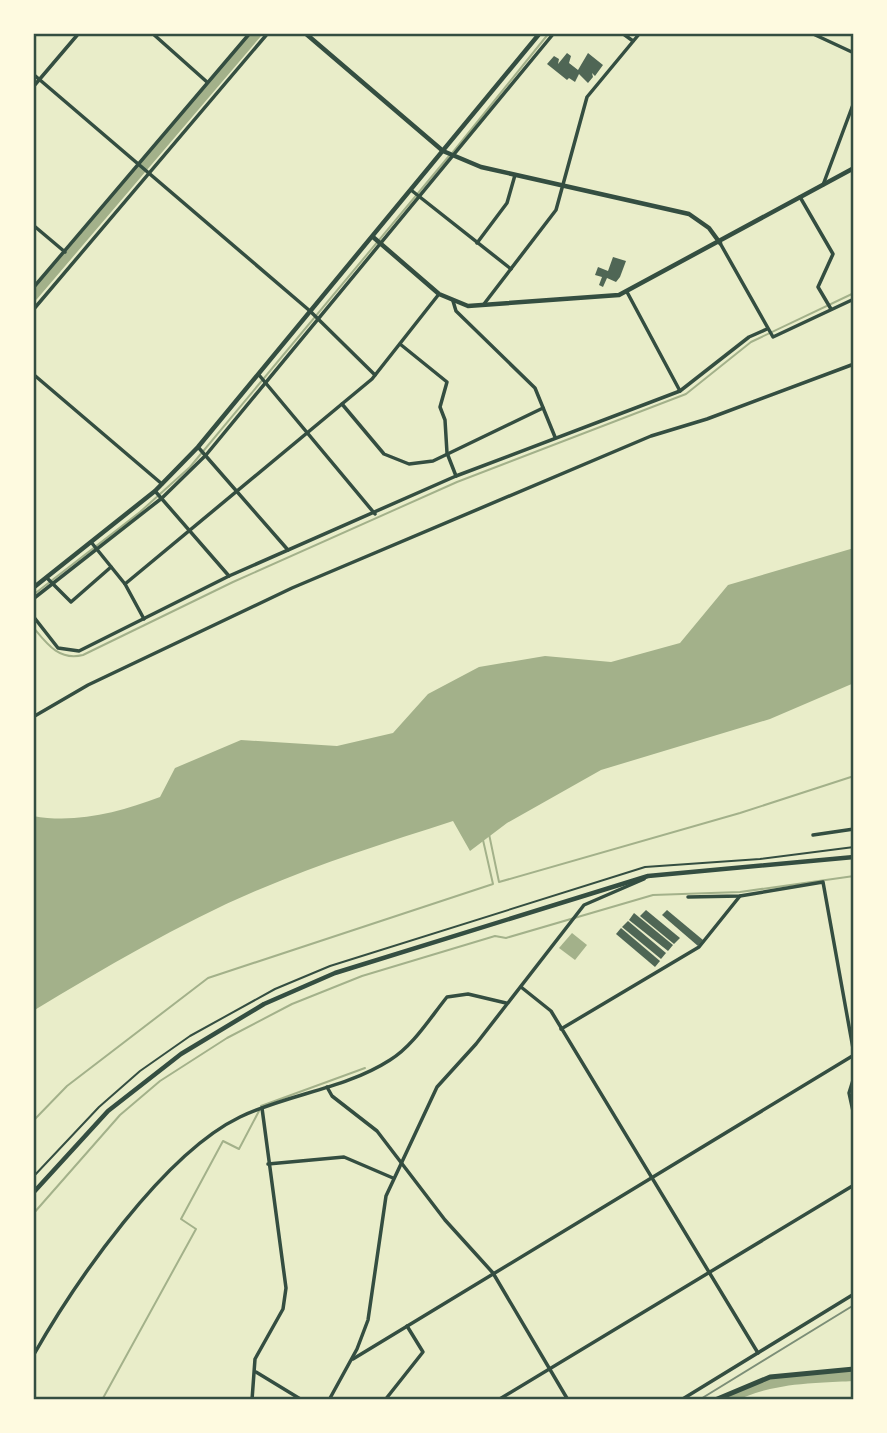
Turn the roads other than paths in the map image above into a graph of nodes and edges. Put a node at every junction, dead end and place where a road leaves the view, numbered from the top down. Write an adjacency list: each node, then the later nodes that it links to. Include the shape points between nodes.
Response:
1 (79, 33): 17 (street)
2 (152, 33): 19 (street)
3 (250, 33): 19 (street)
4 (268, 33): 30 (street)
5 (306, 33): 24 (street)
6 (540, 33): 13 (street)
7 (622, 33): 11 (street)
8 (640, 33): 11 (street)
9 (811, 33): 12 (street)
10 (552, 34): 14 (street)
11 (633, 41): 32 (street, via 587,97)
12 (854, 53)
13 (516, 63): 14 (street); 15 (street)
14 (524, 69): 18 (street)
15 (507, 74): 18 (street); 22 (street)
16 (33, 75): 17 (street)
17 (40, 80): 20 (street); 26 (street)
18 (515, 80): 23 (street)
19 (207, 82): 26 (street)
20 (33, 88)
21 (854, 102): 33 (street)
22 (470, 119): 23 (street); 24 (street)
23 (478, 125): 25 (street)
24 (443, 151): 25 (street); 27 (street)
25 (453, 155): 29 (street); 31 (street)
26 (135, 164): 30 (street); 42 (street)
27 (433, 164): 29 (street); 34 (street)
28 (854, 169): 33 (street)
29 (440, 171): 35 (street)
30 (148, 173): 51 (street); 52 (street)
31 (515, 175): 32 (street); 39 (street, via 507,203)
32 (562, 185): 40 (street, via 690,214); 43 (street, via 556,210)
33 (822, 185): 36 (street)
34 (411, 189): 35 (street); 38 (street)
35 (419, 196): 39 (street); 41 (street)
36 (800, 197): 40 (street); 50 (street, via 833,254 818,287)
37 (33, 225): 42 (street)
38 (373, 237): 41 (street); 52 (street)
39 (477, 243): 43 (street)
40 (720, 243): 45 (street); 54 (street)
41 (380, 244): 46 (street); 53 (street)
42 (65, 252): 44 (street)
43 (511, 269): 49 (street)
44 (33, 288)
45 (626, 292): 49 (street); 61 (street)
46 (439, 294): 48 (street); 55 (street)
47 (854, 299): 50 (street)
48 (453, 302): 49 (street); 63 (street, via 456,312 535,388)
49 (483, 306)
50 (831, 309): 54 (street, via 773,337)
51 (33, 310)
52 (310, 311): 53 (street); 58 (street)
53 (318, 319): 59 (street); 60 (street)
54 (767, 329): 61 (street, via 748,337)
55 (400, 344): 59 (street); 67 (street, via 447,382 440,407)
56 (854, 364): 88 (street, via 651,436 305,583 88,685)
57 (33, 374): 70 (street)
58 (259, 375): 60 (street); 66 (street)
59 (375, 375): 62 (street)
60 (265, 382): 64 (street); 68 (street)
61 (680, 391): 65 (street)
62 (342, 404): 64 (street); 67 (street, via 384,454 409,464 433,461)
63 (543, 408): 65 (street); 67 (street)
64 (307, 431): 72 (street); 74 (street)
65 (555, 437): 69 (street)
66 (198, 447): 68 (street); 70 (street)
67 (447, 453): 69 (street)
68 (206, 455): 72 (street); 73 (street)
69 (456, 476): 74 (street)
70 (162, 484): 71 (street)
71 (155, 491): 73 (street); 76 (street)
72 (236, 491): 75 (street); 78 (street)
73 (162, 498): 75 (street); 77 (street)
74 (375, 514): 78 (street)
75 (189, 530): 80 (street); 83 (street)
76 (91, 542): 77 (street); 81 (street)
77 (97, 550): 79 (street); 82 (street)
78 (288, 550): 80 (street)
79 (111, 567): 82 (street, via 71,603); 83 (street)
80 (229, 576): 87 (street)
81 (47, 578): 82 (street); 84 (street)
82 (53, 584): 85 (street)
83 (125, 584): 87 (street)
84 (33, 589)
85 (33, 599)
86 (33, 616): 87 (street, via 58,648 70,652 79,652)
87 (144, 618)
88 (33, 717)
89 (854, 829): 90 (street)
90 (813, 835)
91 (854, 857): 92 (street)
92 (649, 876): 95 (street, via 584,905); 109 (street, via 369,960 264,1004 139,1084)
93 (740, 896): 94 (street); 97 (street, via 699,947); 98 (street, via 823,883)
94 (688, 897)
95 (521, 987): 96 (street); 97 (street, via 551,1011)
96 (506, 1003): 101 (street, via 468,994 447,997 390,1060); 104 (street, via 437,1087)
97 (561, 1029): 107 (street)
98 (852, 1042): 99 (street)
99 (854, 1055): 107 (street)
100 (854, 1077): 103 (street, via 849,1093)
101 (327, 1087): 102 (street); 104 (street, via 377,1131)
102 (262, 1108): 105 (street); 115 (street, via 238,1118 174,1164 83,1278)
103 (854, 1116)
104 (401, 1163): 106 (street); 111 (street)
105 (268, 1164): 106 (street, via 344,1157); 119 (street, via 286,1288 283,1309 255,1359)
106 (393, 1178): 116 (street, via 379,1229 368,1320)
107 (652, 1179): 110 (street); 111 (street)
108 (854, 1185): 110 (street)
109 (33, 1193)
110 (709, 1272): 114 (street); 117 (street)
111 (493, 1273): 113 (street); 117 (street)
112 (854, 1294): 114 (street)
113 (407, 1326): 116 (street); 123 (street, via 423,1352)
114 (758, 1353): 126 (street)
115 (33, 1356)
116 (351, 1360): 122 (street)
117 (550, 1369): 124 (street); 125 (street)
118 (854, 1369): 127 (highway, via 770,1377)
119 (256, 1372): 120 (street); 121 (street)
120 (252, 1400)
121 (302, 1400)
122 (329, 1400)
123 (385, 1400)
124 (498, 1400)
125 (568, 1400)
126 (681, 1400)
127 (715, 1400)

